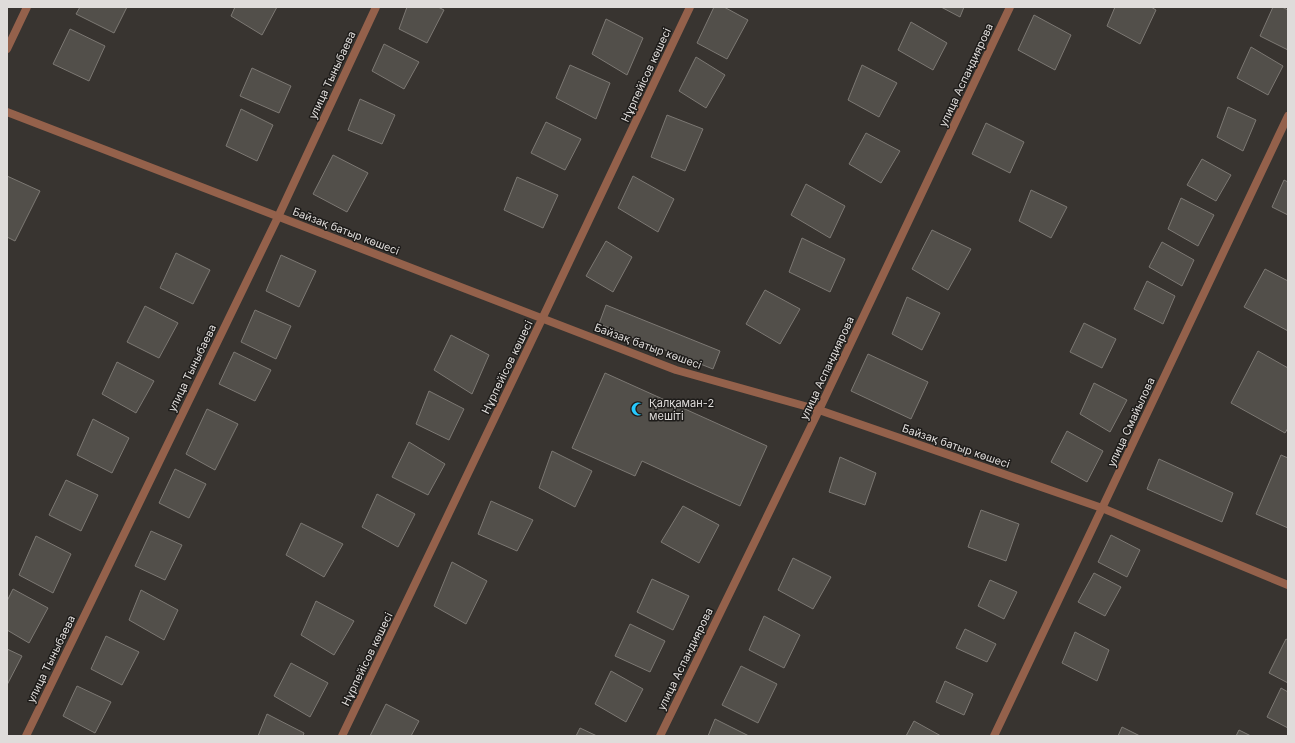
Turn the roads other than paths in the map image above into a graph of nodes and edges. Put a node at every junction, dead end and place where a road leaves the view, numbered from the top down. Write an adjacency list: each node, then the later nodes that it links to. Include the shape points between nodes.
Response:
1 (27, 7): 5 (street)
2 (376, 7): 8 (street, улица Тыныбаева)
3 (690, 7): 9 (street, Нұрпейісов көшесі)
4 (1010, 7): 10 (street, улица Аспандиярова)
5 (7, 49)
6 (7, 112): 8 (street, Байзақ батыр көшесі)
7 (1288, 116): 11 (street, улица Смайылова)
8 (278, 217): 9 (street, Байзақ батыр көшесі); 13 (street, улица Тыныбаева)
9 (542, 319): 10 (street, Байзақ батыр көшесі, via 676,370); 14 (street, Нұрпейісов көшесі)
10 (819, 410): 11 (street, Байзақ батыр көшесі); 15 (street, улица Аспандиярова)
11 (1102, 508): 12 (street, Байзақ батыр көшесі); 16 (street, улица Смайылова)
12 (1288, 585)
13 (26, 736)
14 (342, 736)
15 (660, 736)
16 (994, 736)

